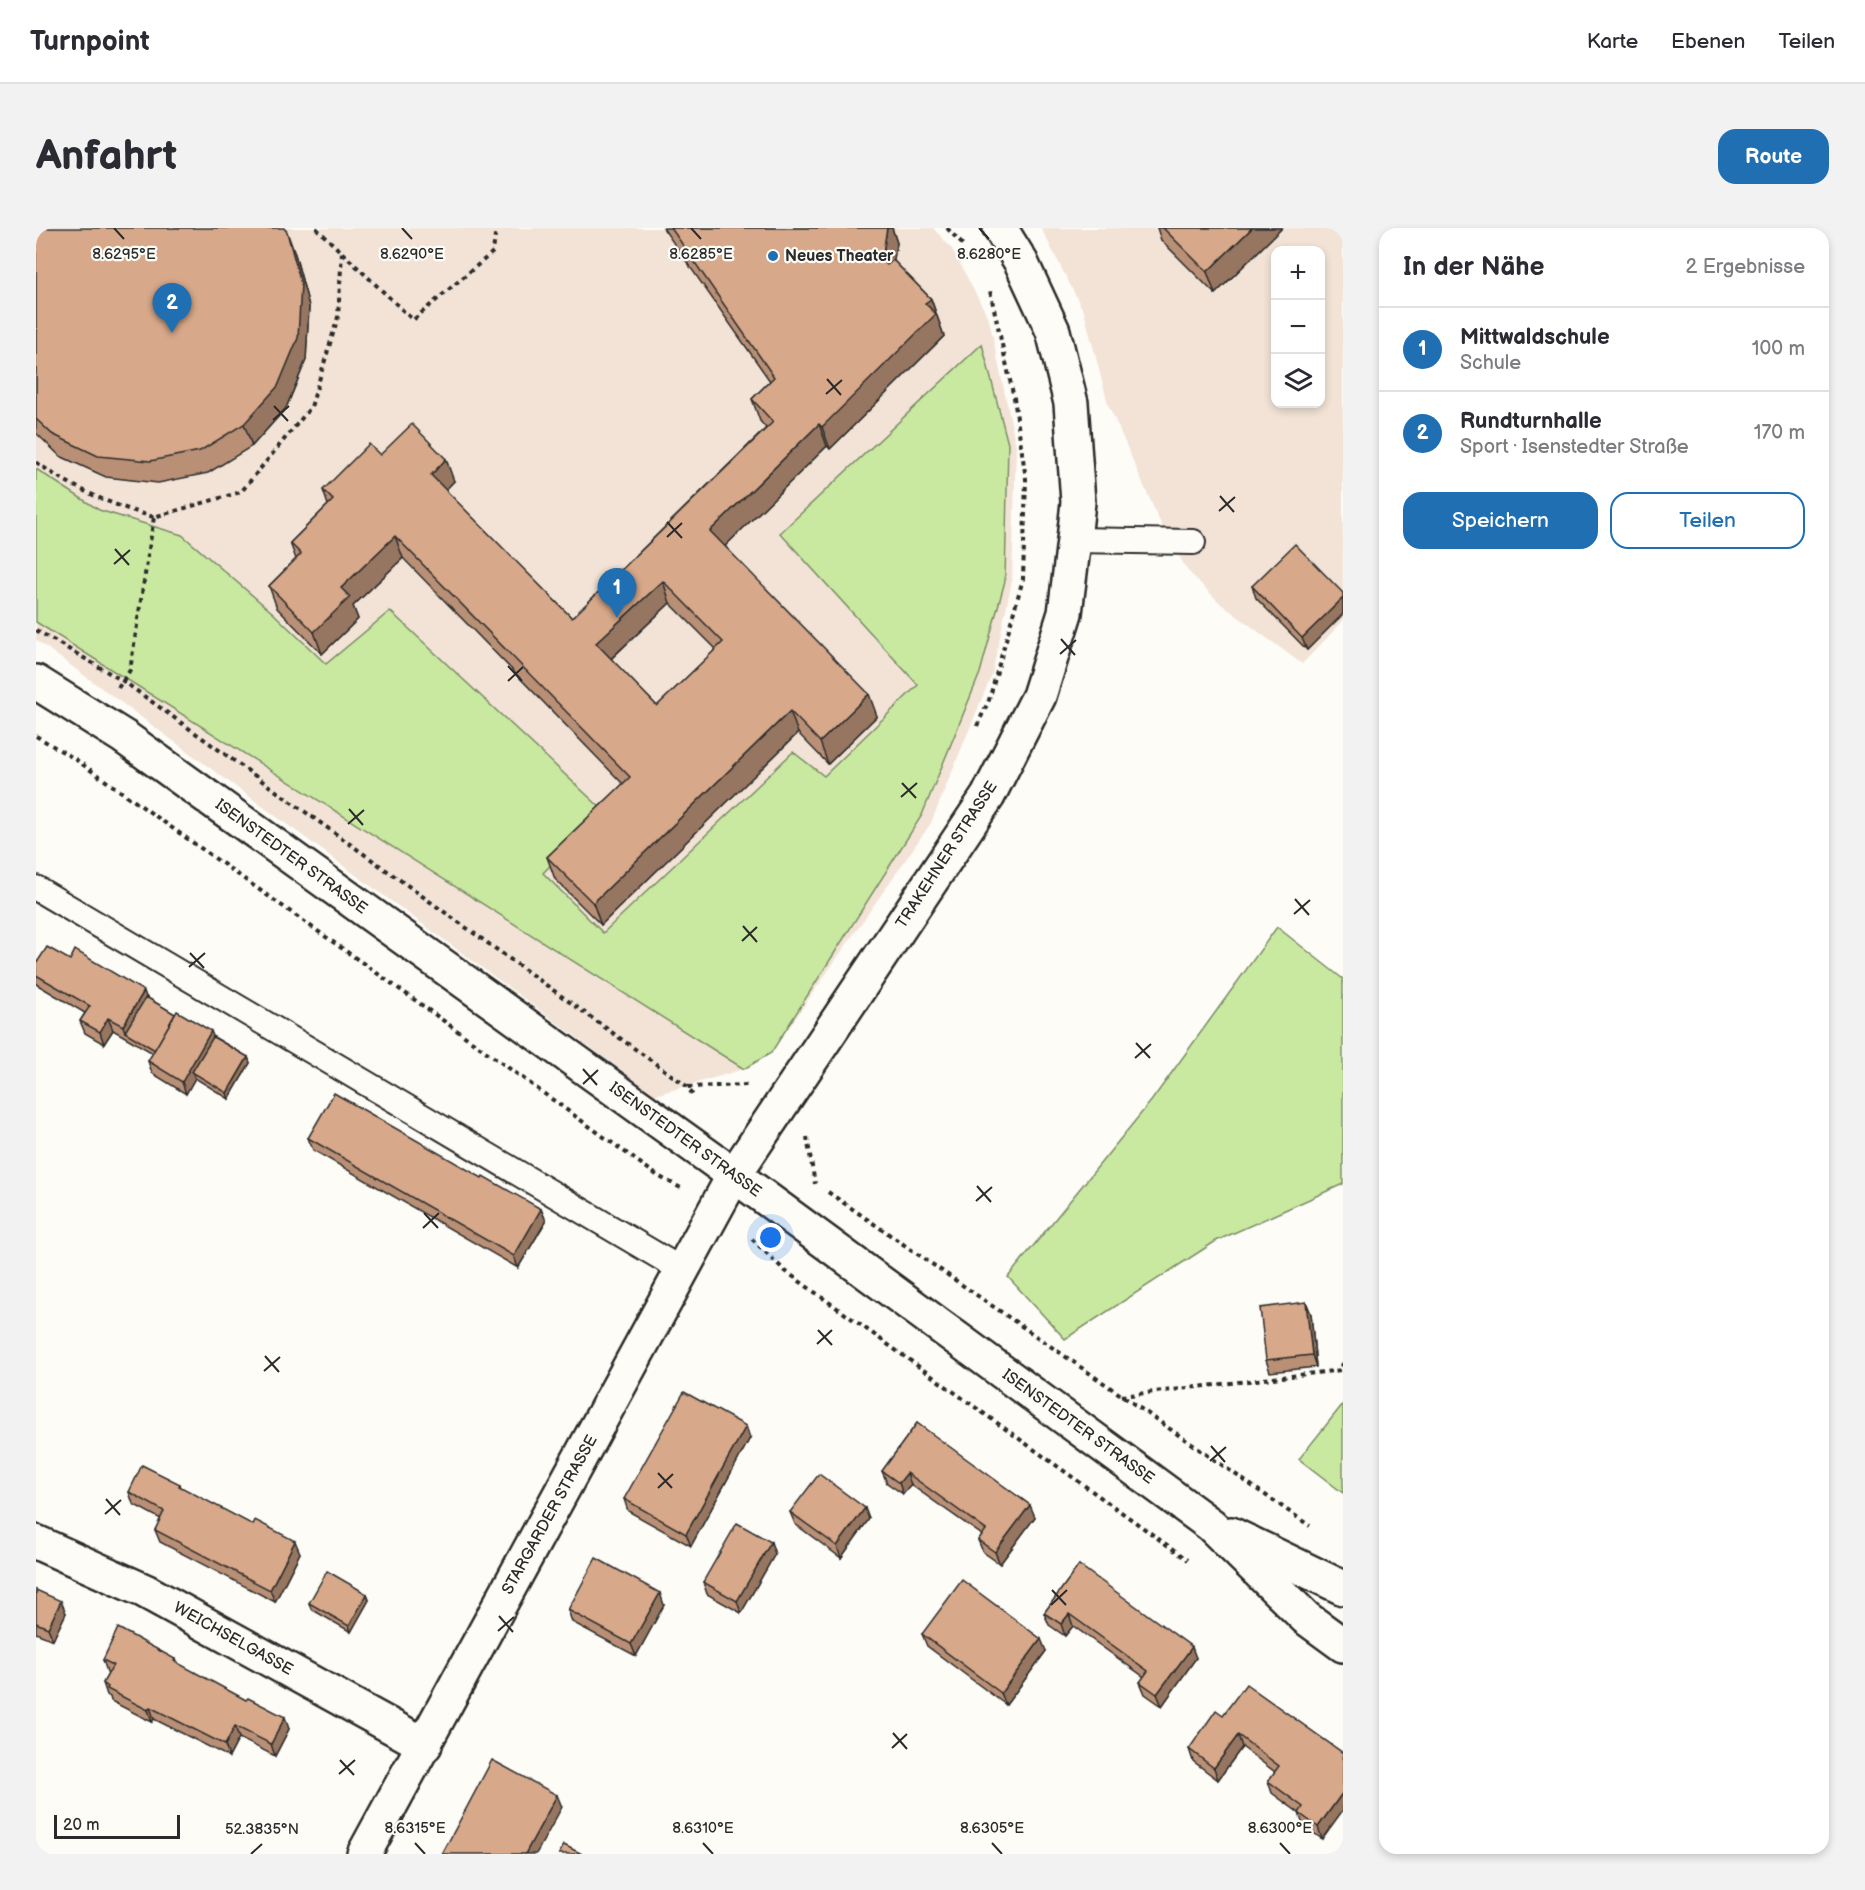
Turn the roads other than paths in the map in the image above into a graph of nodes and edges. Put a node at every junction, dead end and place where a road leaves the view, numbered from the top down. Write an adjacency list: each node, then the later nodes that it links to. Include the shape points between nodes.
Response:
1 (1000, 228): 2 (street, TRAKEHNER STRASSE, via 1021,261 1053,331 1071,403 1078,502)
2 (1074, 540): 3 (lane); 6 (street, TRAKEHNER STRASSE, via 1065,613 1039,696 988,796)
3 (1192, 542)
4 (36, 682): 6 (street, ISENSTEDTER STRASSE, via 124,737)
5 (36, 888): 7 (lane)
6 (734, 1175): 7 (street, STARGARDER STRASSE); 8 (street, ISENSTEDTER STRASSE)
7 (682, 1270): 12 (street, STARGARDER STRASSE)
8 (1211, 1525): 10 (street, ISENSTEDTER STRASSE); 11 (street, ISENSTEDTER STRASSE, via 1306,1618)
9 (36, 1542): 12 (street, WEICHSELGASSE, via 145,1591)
10 (1343, 1588)
11 (1343, 1645)
12 (425, 1745): 13 (street, STARGARDER STRASSE)
13 (364, 1854)

